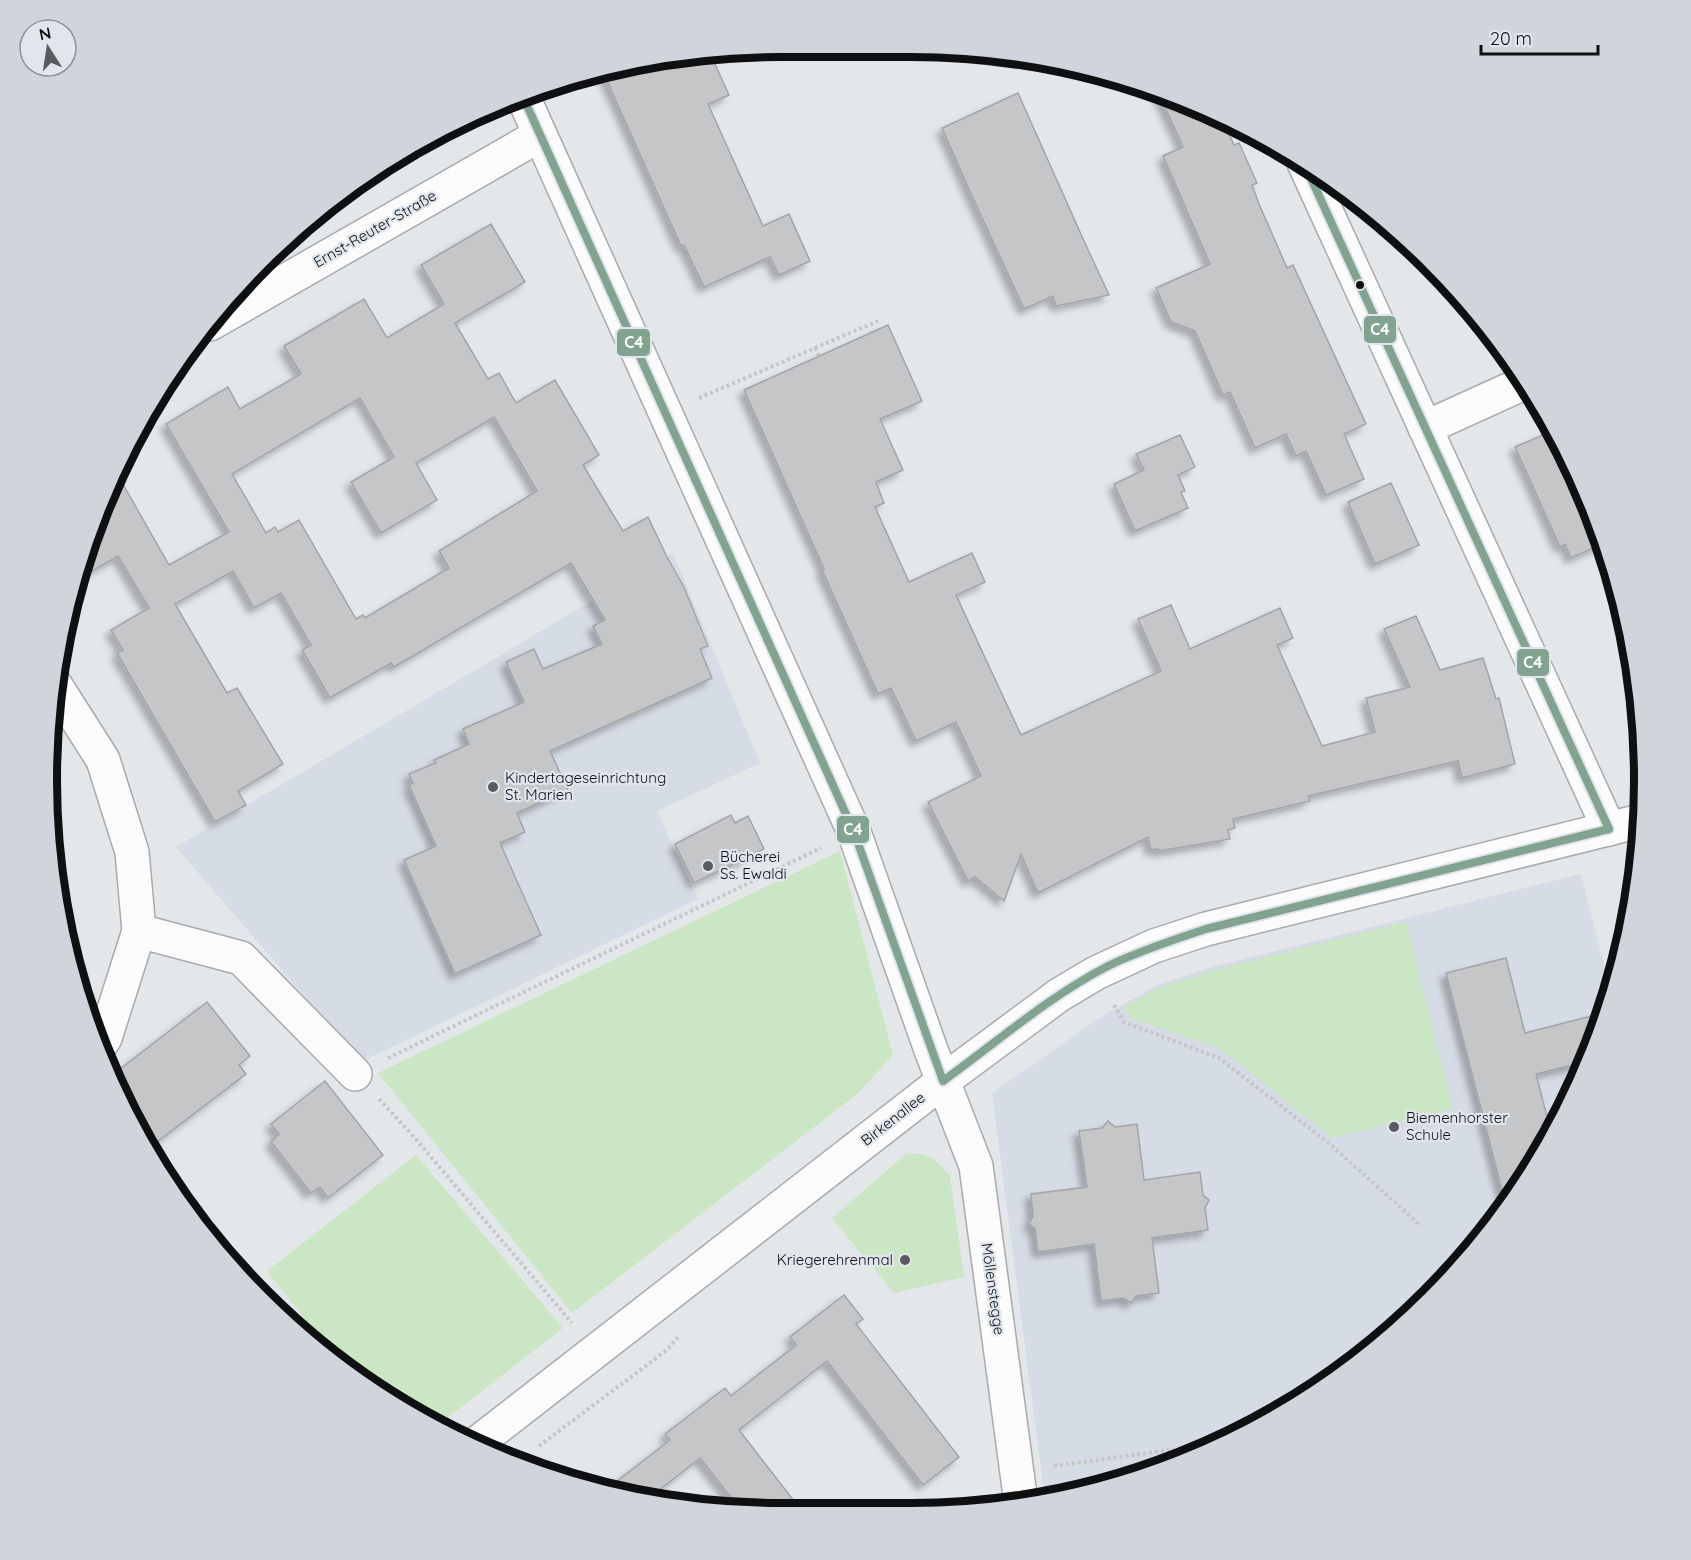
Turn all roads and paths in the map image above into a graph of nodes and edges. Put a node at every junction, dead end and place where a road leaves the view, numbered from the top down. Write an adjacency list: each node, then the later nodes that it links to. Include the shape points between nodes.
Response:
1 (526, 103): 2 (street, Möllenstegge)
2 (540, 135): 4 (street, Ernst-Reuter-Straße); 8 (street, Möllenstegge)
3 (1311, 178): 9 (street)
4 (227, 314)
5 (878, 321): 6 (path)
6 (815, 348): 8 (path); 10 (path)
7 (1517, 386): 9 (street)
8 (665, 413): 14 (street, Möllenstegge)
9 (1425, 428): 13 (street)
10 (853, 432)
11 (62, 696): 15 (street, via 103,760 132,852)
12 (1632, 823): 13 (street, Birkenallee)
13 (1609, 828): 19 (street, Birkenallee, via 1206,929 1154,946 1059,995)
14 (854, 832): 18 (path); 19 (street, Möllenstegge)
15 (139, 931): 17 (street); 18 (street, via 241,958)
16 (1114, 1004): 20 (path, via 1124,1022 1219,1058 1331,1145)
17 (105, 1038)
18 (356, 1074): 21 (path)
19 (943, 1081): 23 (street, Birkenallee); 26 (street, Möllenstegge, via 976,1166)
20 (1421, 1226)
21 (575, 1325)
22 (681, 1335): 24 (path, via 667,1350)
23 (483, 1439)
24 (535, 1448)
25 (1175, 1453): 26 (path)
26 (1019, 1487)

